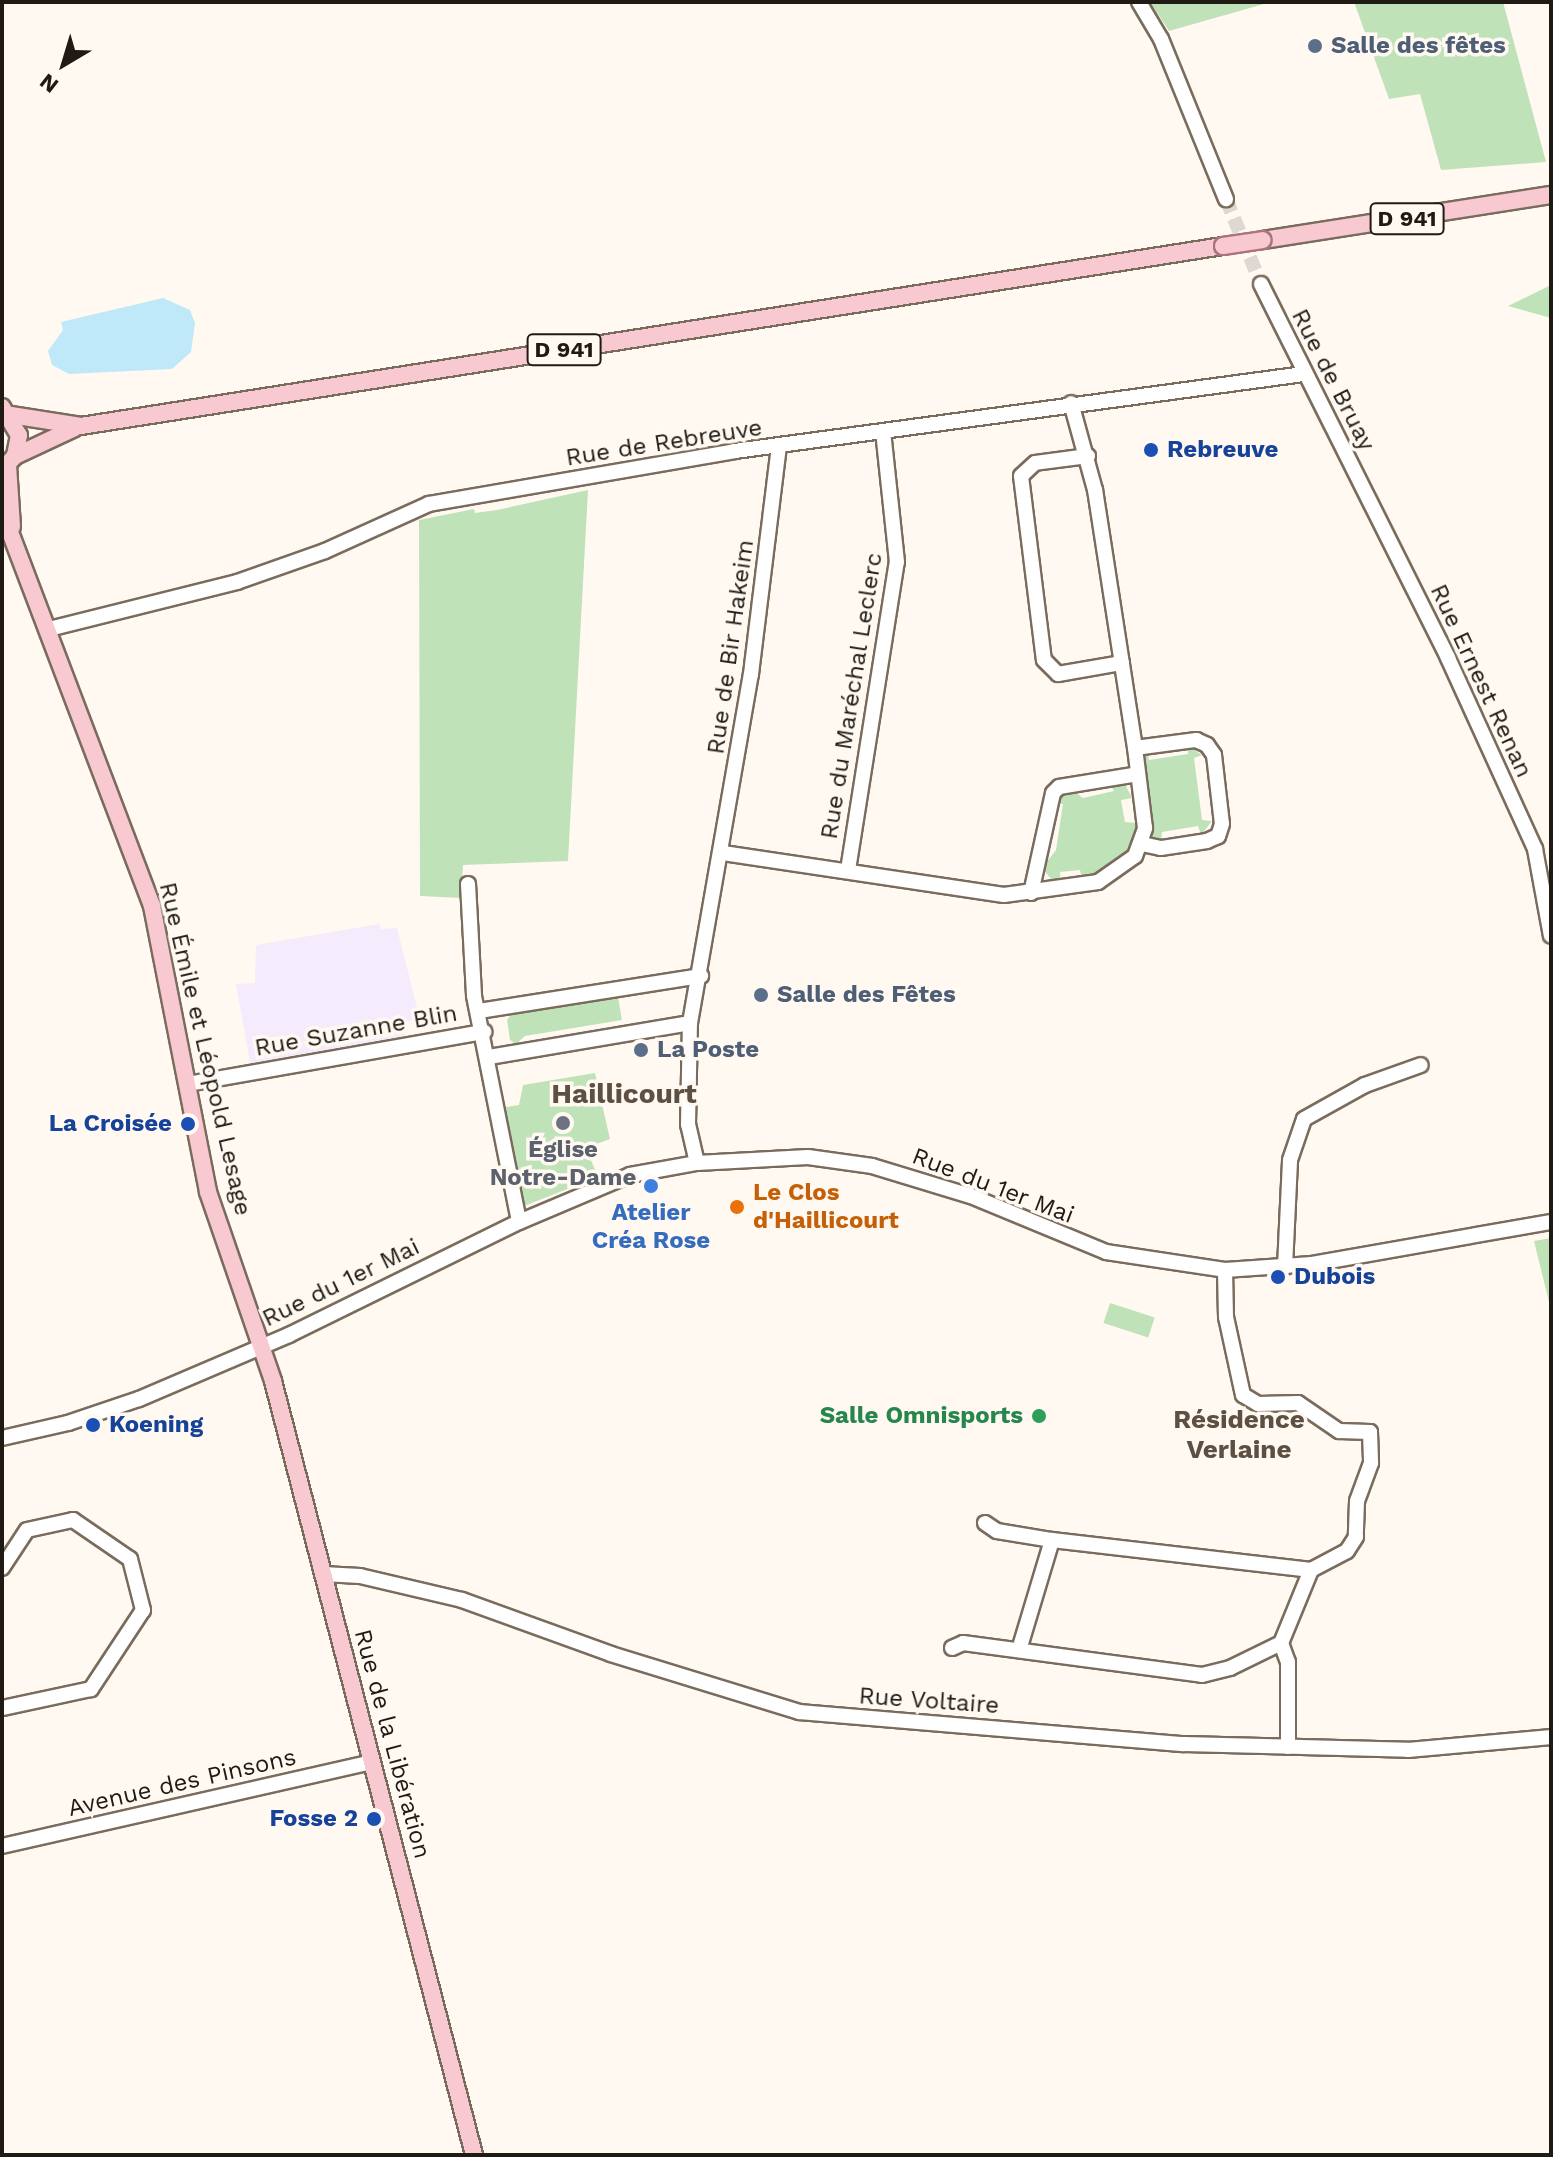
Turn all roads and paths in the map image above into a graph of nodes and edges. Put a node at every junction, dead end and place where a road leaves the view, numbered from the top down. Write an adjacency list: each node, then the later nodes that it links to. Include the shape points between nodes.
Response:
1 (1139, 2): 3 (street, via 1161,39)
2 (1551, 195): 8 (main road, D 941, bridge)
3 (1226, 199)
4 (1261, 284): 5 (street, Rue de Bruay)
5 (1304, 374): 6 (street, Rue de Rebreuve); 13 (street, Rue de Bruay)
6 (1071, 403): 9 (street, Rue de Rebreuve); 11 (street, via 1074,427)
7 (6, 411): 8 (main road, D 941); 12 (main road, via 19,435)
8 (81, 426): 12 (main road, D 941)
9 (883, 432): 10 (street, Rue de Rebreuve); 22 (street, Rue du Maréchal Leclerc, via 897,562)
10 (779, 446): 16 (street, Rue de Rebreuve, via 429,504 325,551 237,582); 21 (street, Rue de Bir Hakeim)
11 (1088, 456): 17 (street); 17 (street, via 1035,463 1021,476 1044,660 1058,674)
12 (8, 464): 15 (main road)
13 (1366, 496): 25 (street, Rue Ernest Renan, via 1535,849)
14 (2, 511): 15 (main road)
15 (12, 530): 16 (main road, Rue Émile et Léopold Lesage)
16 (49, 629): 32 (main road, Rue Émile et Léopold Lesage, via 152,906)
17 (1122, 663): 18 (street)
18 (1135, 748): 19 (street); 20 (street, via 1196,740 1207,745 1214,755 1222,824 1218,836 1207,841 1161,848)
19 (1138, 774): 20 (street); 24 (street, via 1059,787 1053,793)
20 (1142, 844): 24 (street, via 1121,870 1098,882)
21 (723, 853): 22 (street); 26 (street, Rue de Bir Hakeim)
22 (848, 870): 24 (street, via 1004,895)
23 (468, 884): 27 (street, via 468,955)
24 (1031, 893)
25 (1551, 936)
26 (701, 976): 27 (street); 28 (street, Rue de Bir Hakeim)
27 (479, 1011): 29 (street)
28 (690, 1023): 30 (street); 33 (street, Rue de Bir Hakeim, via 688,1125)
29 (484, 1032): 30 (street); 32 (street, Rue Suzanne Blin)
30 (489, 1057): 34 (street, via 494,1113)
31 (1421, 1065): 36 (street, via 1365,1085 1304,1119 1290,1160)
32 (188, 1084): 38 (main road, Rue Émile et Léopold Lesage, via 208,1192)
33 (697, 1163): 34 (street, Rue du 1er Mai, via 630,1175); 37 (street, Rue du 1er Mai, via 808,1157 872,1166 971,1196 1106,1252)
34 (519, 1222): 38 (street, Rue du 1er Mai)
35 (1551, 1222): 36 (street, Rue du 1er Mai)
36 (1285, 1267): 37 (street, Rue du 1er Mai)
37 (1225, 1270): 43 (street, via 1226,1317 1243,1395 1258,1404 1298,1403 1339,1431 1370,1432 1371,1463 1357,1501 1356,1537 1347,1551)
38 (261, 1347): 39 (street, Rue du 1er Mai, via 87,1418); 44 (main road, Rue de la Libération)
39 (2, 1438)
40 (985, 1523): 41 (street, via 997,1531)
41 (1052, 1540): 43 (street); 47 (street)
42 (2, 1568): 48 (street, via 27,1530 73,1520 130,1559 143,1610 91,1689)
43 (1311, 1570): 45 (street)
44 (323, 1574): 50 (street, Rue Voltaire, via 360,1576 462,1600 611,1654 799,1712 1184,1744); 51 (main road, Rue de la Libération)
45 (1281, 1643): 47 (street, via 1202,1675); 50 (street, via 1288,1662)
46 (952, 1648): 47 (street, via 963,1643)
47 (1019, 1650)
48 (2, 1708)
49 (1551, 1737): 50 (street, Rue Voltaire, via 1408,1750)
50 (1288, 1747)
51 (371, 1762): 52 (street, Avenue des Pinsons); 53 (main road, Rue de la Libération)
52 (2, 1846)
53 (474, 2155)

